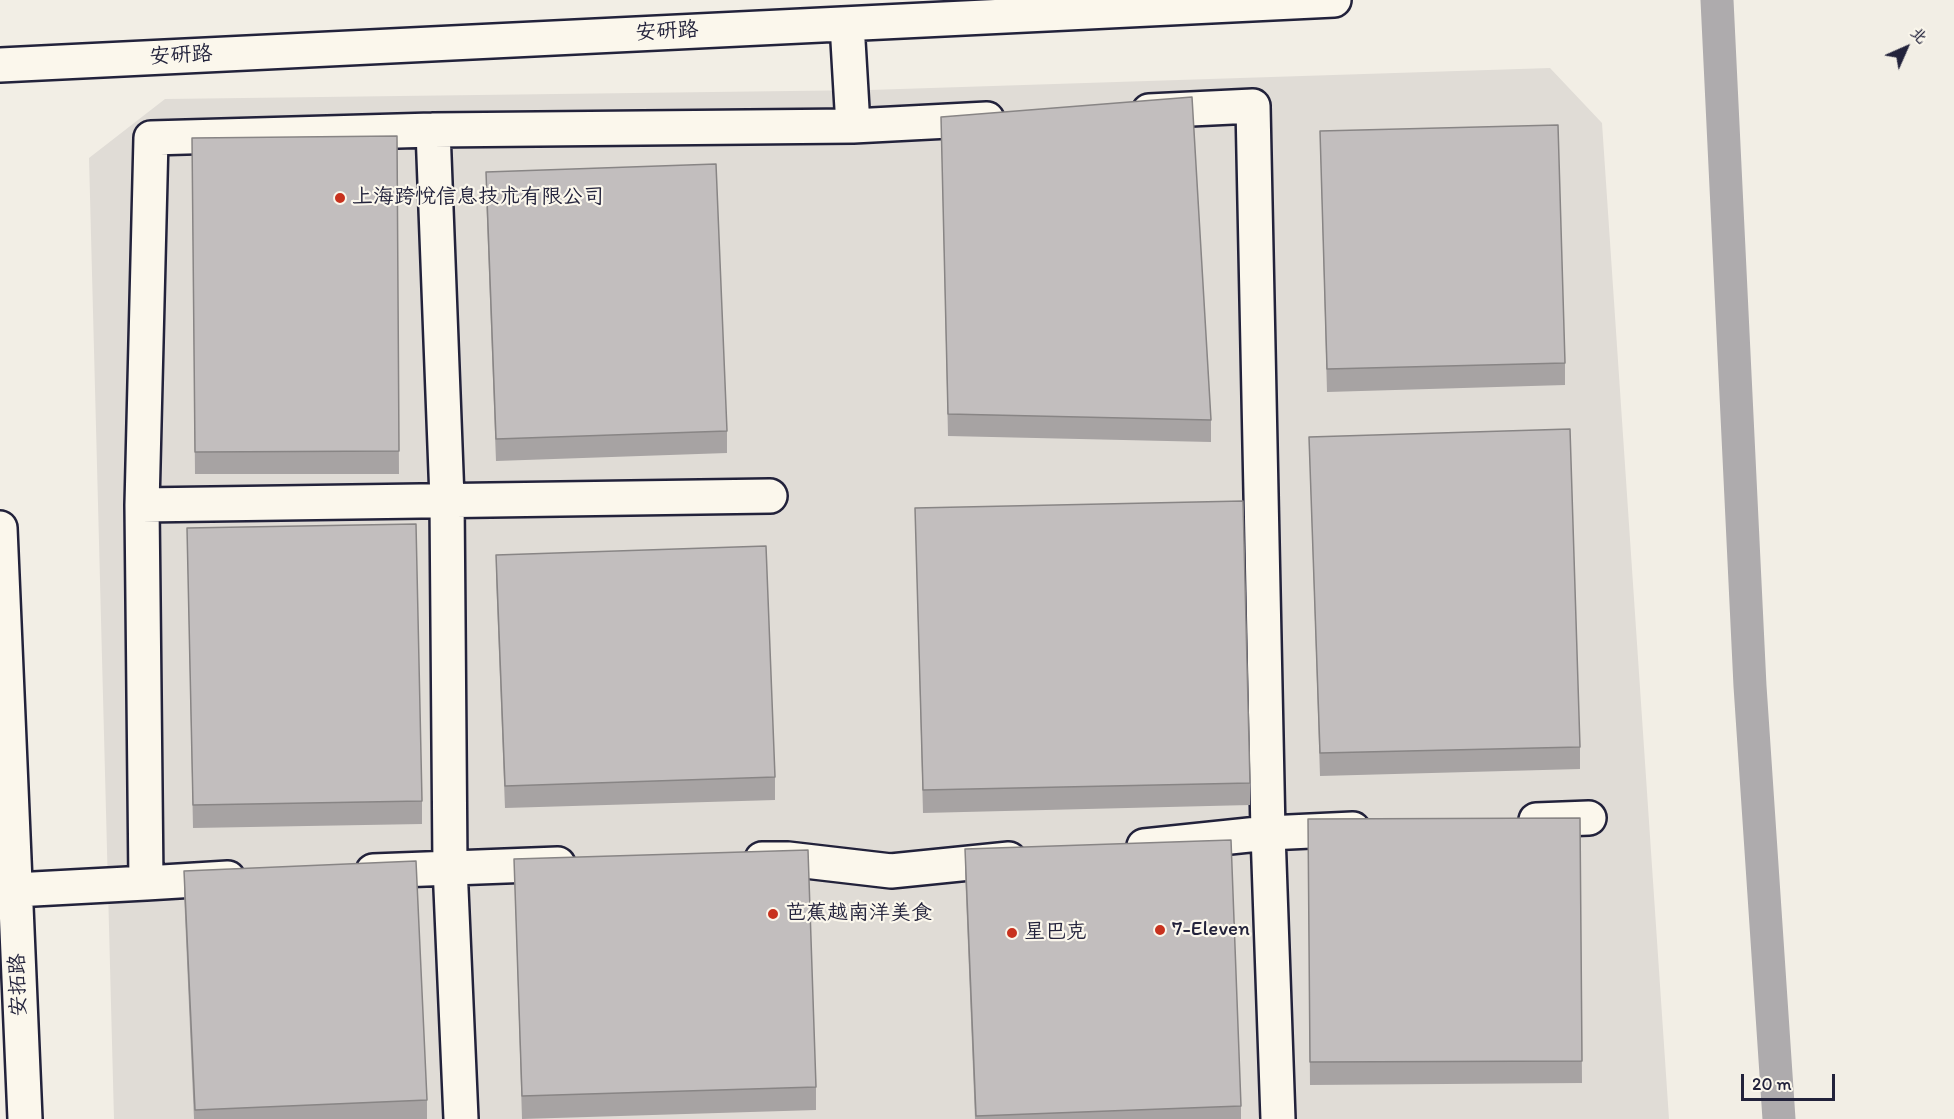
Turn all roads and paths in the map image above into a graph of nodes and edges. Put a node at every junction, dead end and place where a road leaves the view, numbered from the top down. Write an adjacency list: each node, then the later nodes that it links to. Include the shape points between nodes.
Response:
1 (1334, 0): 2 (street, 安研路)
2 (846, 24): 3 (street, 安研路); 6 (street)
3 (0, 65)
4 (1123, 112): 15 (street, via 1253,106)
5 (1018, 118): 6 (street)
6 (853, 126): 7 (street)
7 (432, 130): 9 (street); 10 (street, via 151,138)
8 (770, 496): 9 (street)
9 (447, 499): 10 (street); 20 (street)
10 (142, 505): 23 (street)
11 (0, 528): 24 (street, 安拓路)
12 (1588, 818): 13 (street)
13 (1505, 822)
14 (1387, 827): 15 (street)
15 (1268, 833): 16 (street); 27 (street)
16 (1115, 849)
17 (1044, 856): 18 (street, via 891,871 788,859)
18 (730, 860)
19 (590, 863): 20 (street)
20 (450, 866): 21 (street); 26 (street)
21 (345, 872)
22 (263, 876): 23 (street)
23 (146, 883): 24 (street)
24 (15, 890): 25 (street, 安拓路)
25 (25, 1119)
26 (462, 1119)
27 (1278, 1119)

